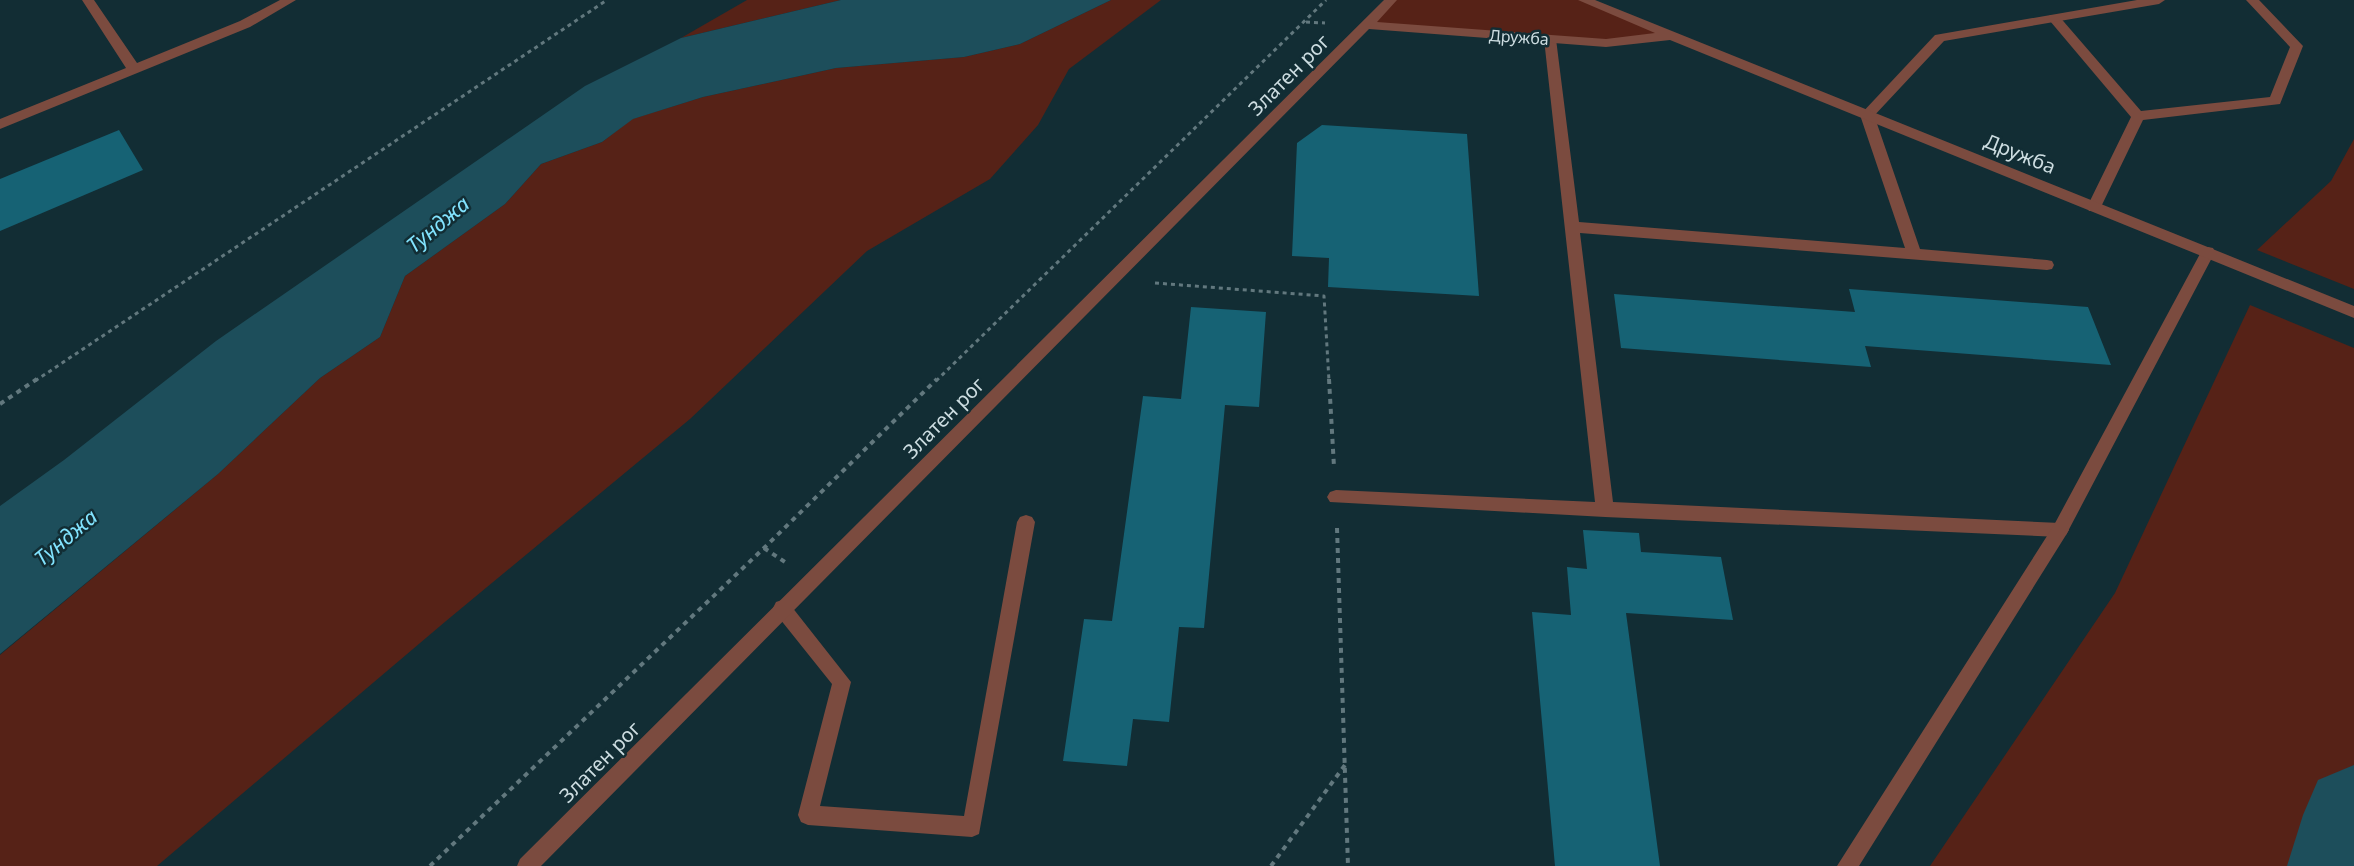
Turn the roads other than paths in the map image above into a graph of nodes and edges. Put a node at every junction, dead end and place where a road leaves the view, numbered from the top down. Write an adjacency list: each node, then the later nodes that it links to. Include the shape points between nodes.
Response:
1 (88, 0): 11 (street)
2 (290, 0): 11 (street, via 245,24)
3 (1391, 0): 8 (street, Златен рог)
4 (1584, 0): 9 (street, Дружба)
5 (2159, 0): 7 (street)
6 (2252, 0): 13 (street, via 2297,46 2275,101)
7 (2054, 18): 12 (street, via 1940,38); 13 (street)
8 (1368, 26): 10 (street, Дружба); 25 (street, Златен рог)
9 (1670, 36): 10 (street, Дружба, via 1606,43); 12 (street, Дружба)
10 (1550, 39): 16 (street)
11 (134, 69): 14 (street)
12 (1867, 115): 15 (street, Дружба); 18 (street)
13 (2138, 116): 15 (street)
14 (0, 124)
15 (2094, 207): 17 (street, Дружба)
16 (1572, 227): 18 (street); 22 (street)
17 (2208, 252): 20 (street, Дружба); 24 (street)
18 (1914, 254): 19 (street)
19 (2047, 265)
20 (2354, 312)
21 (1336, 498): 22 (street)
22 (1605, 510): 24 (street)
23 (1026, 522): 25 (street, via 972,827 808,814 842,682)
24 (2060, 530): 27 (street)
25 (782, 608): 26 (street, Златен рог)
26 (527, 866)
27 (1847, 866)

